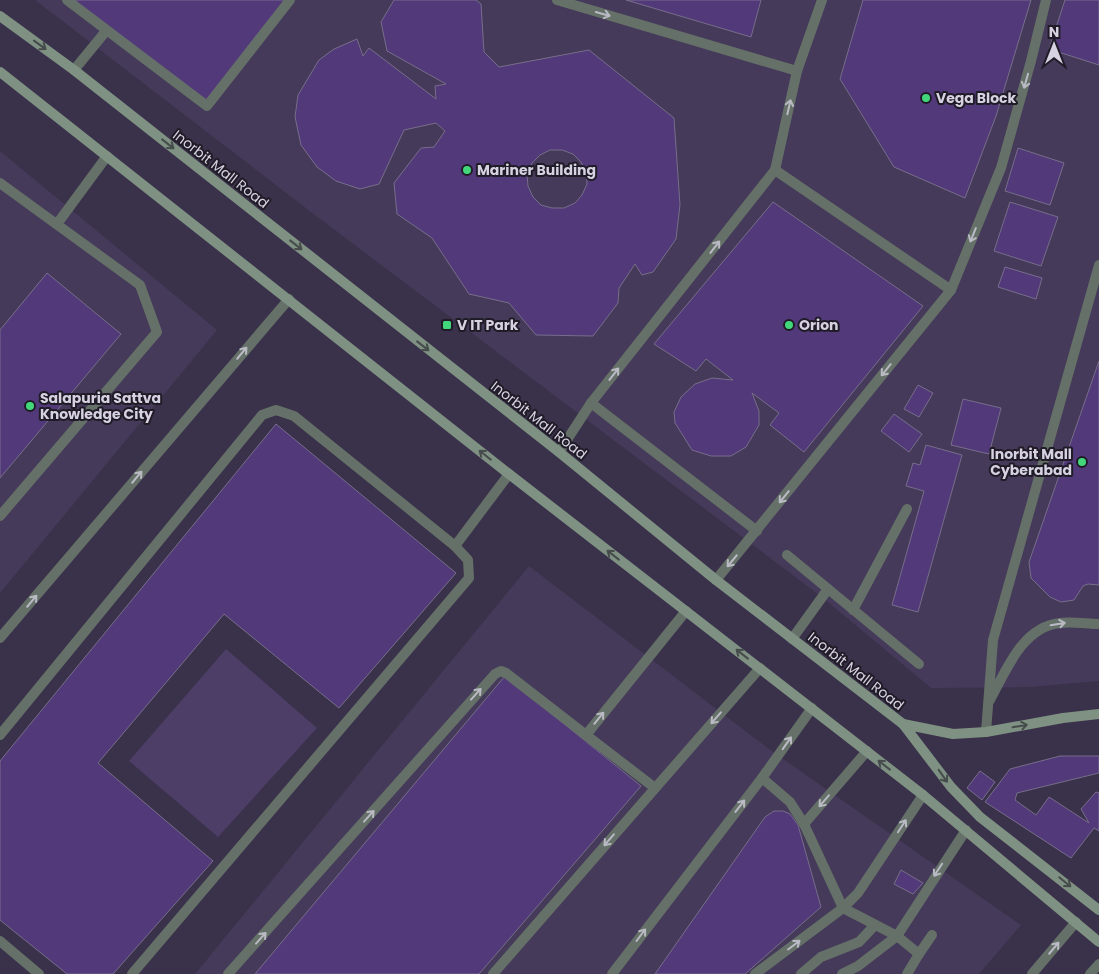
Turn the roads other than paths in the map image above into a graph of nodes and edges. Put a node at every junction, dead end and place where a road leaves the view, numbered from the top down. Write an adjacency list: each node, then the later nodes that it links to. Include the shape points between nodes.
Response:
1 (67, 0): 7 (street)
2 (290, 0): 7 (street, via 207,106)
3 (557, 0): 9 (street, one-way to 9)
4 (822, 0): 9 (street)
5 (1046, 0): 16 (street, one-way to 16, via 1001,168)
6 (0, 16): 8 (main road, Inorbit Mall Road, one-way to 8)
7 (106, 31): 8 (street)
8 (74, 70): 19 (main road, Inorbit Mall Road, one-way to 19)
9 (797, 71): 12 (street, one-way to 9)
10 (0, 72): 11 (main road)
11 (107, 156): 14 (street); 17 (main road)
12 (775, 170): 16 (street); 18 (street, one-way to 12)
13 (0, 183): 14 (street)
14 (57, 224): 22 (street, via 140,284 156,332)
15 (1099, 265): 35 (street, via 993,640)
16 (951, 290): 23 (street, one-way to 23)
17 (289, 299): 20 (main road, one-way to 17); 31 (street, one-way to 17)
18 (592, 403): 19 (street); 23 (street)
19 (559, 452): 26 (main road, Inorbit Mall Road)
20 (509, 474): 24 (street); 29 (main road, one-way to 20)
21 (907, 509): 28 (street)
22 (0, 516)
23 (757, 531): 26 (street, one-way to 26)
24 (455, 546): 40 (street, via 294,416 276,410 262,415); 59 (street, via 468,560 469,578)
25 (787, 554): 27 (street)
26 (716, 580): 32 (main road, Inorbit Mall Road)
27 (828, 589): 28 (street); 32 (street)
28 (853, 610): 33 (street)
29 (686, 611): 34 (main road, one-way to 29); 41 (street, one-way to 29)
30 (1099, 624): 35 (street, one-way to 30, via 1030,636 1060,623)
31 (0, 638)
32 (792, 639): 38 (main road, Inorbit Mall Road)
33 (919, 664)
34 (760, 668): 36 (main road); 44 (street, one-way to 44)
35 (988, 703): 39 (street)
36 (812, 708): 42 (main road); 43 (street, one-way to 36)
37 (1099, 714): 39 (main road, Inorbit Mall Road, one-way to 37)
38 (902, 724): 39 (main road, Inorbit Mall Road, via 953,734); 49 (main road, one-way to 49, via 951,787 980,816)
39 (986, 732)
40 (0, 735)
41 (586, 735): 44 (street); 60 (street, one-way to 41, via 495,674 506,673)
42 (867, 751): 45 (main road, one-way to 42); 46 (street, one-way to 46)
43 (762, 778): 46 (street, via 790,802); 62 (street, one-way to 43)
44 (655, 788): 61 (street, one-way to 61)
45 (923, 795): 47 (main road); 48 (street, one-way to 45, via 867,879)
46 (804, 824): 48 (street)
47 (966, 830): 50 (main road); 52 (street, one-way to 52)
48 (843, 908): 51 (street); 63 (street, one-way to 48)
49 (1099, 910)
50 (1076, 922): 55 (main road); 67 (street, one-way to 50)
51 (875, 925): 52 (street); 64 (street, via 859,942 820,957)
52 (897, 936): 56 (street); 65 (street)
53 (932, 936): 56 (street)
54 (0, 941): 58 (street)
55 (1099, 942)
56 (919, 954): 66 (street)
57 (1099, 964): 68 (street)
58 (39, 974)
59 (132, 974)
60 (228, 974)
61 (492, 974)
62 (612, 974)
63 (755, 974)
64 (801, 974)
65 (842, 974)
66 (906, 974)
67 (1032, 974)
68 (1090, 974)

